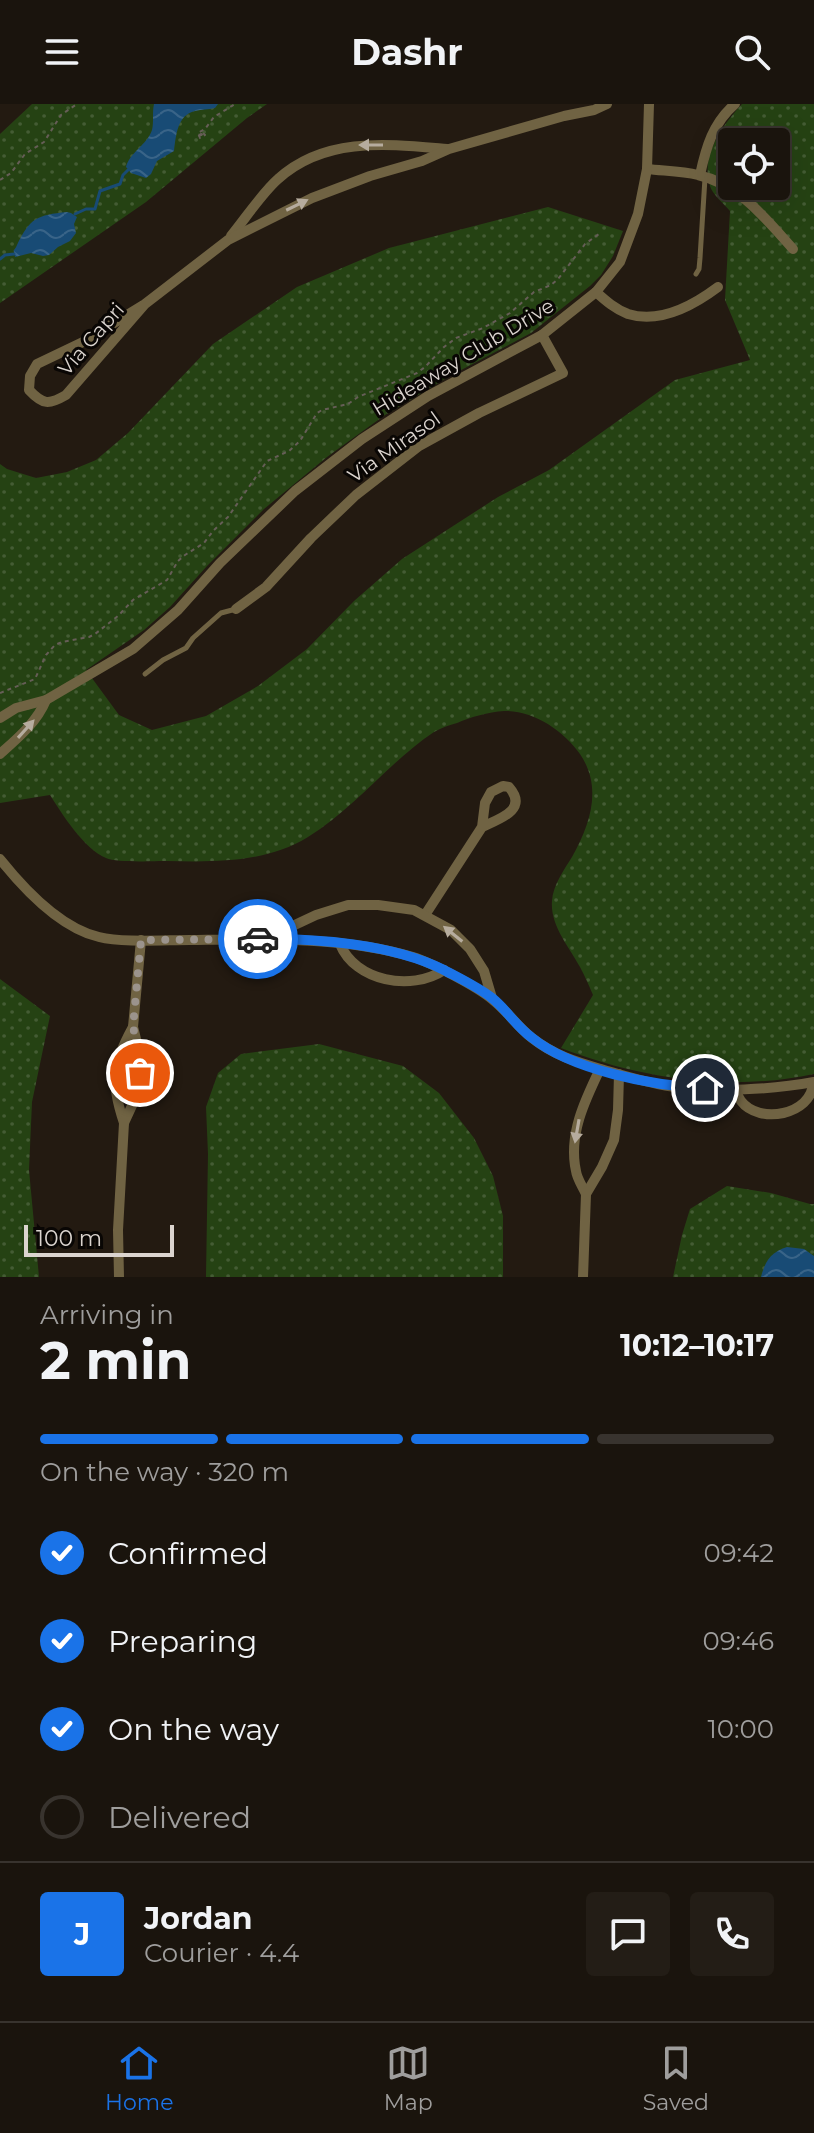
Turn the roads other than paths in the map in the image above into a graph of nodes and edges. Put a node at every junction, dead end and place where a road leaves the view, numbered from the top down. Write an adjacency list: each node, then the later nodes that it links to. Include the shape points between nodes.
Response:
1 (584, 104): 5 (street, Via Capri)
2 (607, 104): 5 (street, Via Capri)
3 (649, 104): 7 (street, Hideaway Club Drive)
4 (735, 104): 8 (street, via 712,131)
5 (564, 116): 6 (street, Via Capri)
6 (449, 149): 9 (street, Via Capri, one-way to 6, via 312,198); 9 (street, Via Capri, one-way to 9, via 355,145 301,161 277,180)
7 (647, 169): 8 (street); 13 (street, Hideaway Club Drive, via 620,262)
8 (703, 176): 10 (street, via 754,206); 11 (lane)
9 (228, 240): 14 (street, Via Capri)
10 (793, 249)
11 (696, 274)
12 (718, 287): 13 (street, via 698,302 647,317 630,315)
13 (596, 292): 15 (street, Hideaway Club Drive)
14 (145, 304): 14 (street, Via Capri, via 37,364 29,390 39,401 53,403 66,395)
15 (542, 335): 16 (street, Via Mirasol, via 563,373 419,446 356,495 266,587); 18 (street, Hideaway Club Drive, via 428,396 362,439 295,491 133,649)
16 (236, 609): 17 (lane, via 221,613 186,648)
17 (145, 674)
18 (46, 700): 19 (street, Hideaway Club Drive); 20 (street, Hideaway Club Drive, one-way to 18)
19 (0, 718)
20 (0, 754)
21 (482, 827): 23 (street)
22 (0, 859): 25 (street, via 74,927 99,938)
23 (425, 915): 24 (street, via 348,905); 28 (street, one-way to 23, via 470,949)
24 (265, 939): 25 (street); 26 (street)
25 (141, 940): 29 (street)
26 (340, 944): 27 (street, via 415,957); 27 (street, via 362,969 387,980 422,981)
27 (444, 970): 28 (street)
28 (492, 998): 30 (street, via 531,1038 561,1057)
29 (133, 1027): 34 (street, via 140,1073); 34 (street, via 114,1072)
30 (600, 1069): 31 (street); 35 (street, one-way to 35, via 581,1109 575,1142 576,1172)
31 (619, 1074): 33 (street, via 674,1087); 35 (street, via 614,1140)
32 (814, 1082): 33 (street); 33 (street, via 803,1103 773,1114 750,1108)
33 (735, 1089)
34 (124, 1123): 36 (street)
35 (586, 1194): 37 (street)
36 (119, 1277)
37 (583, 1277)

